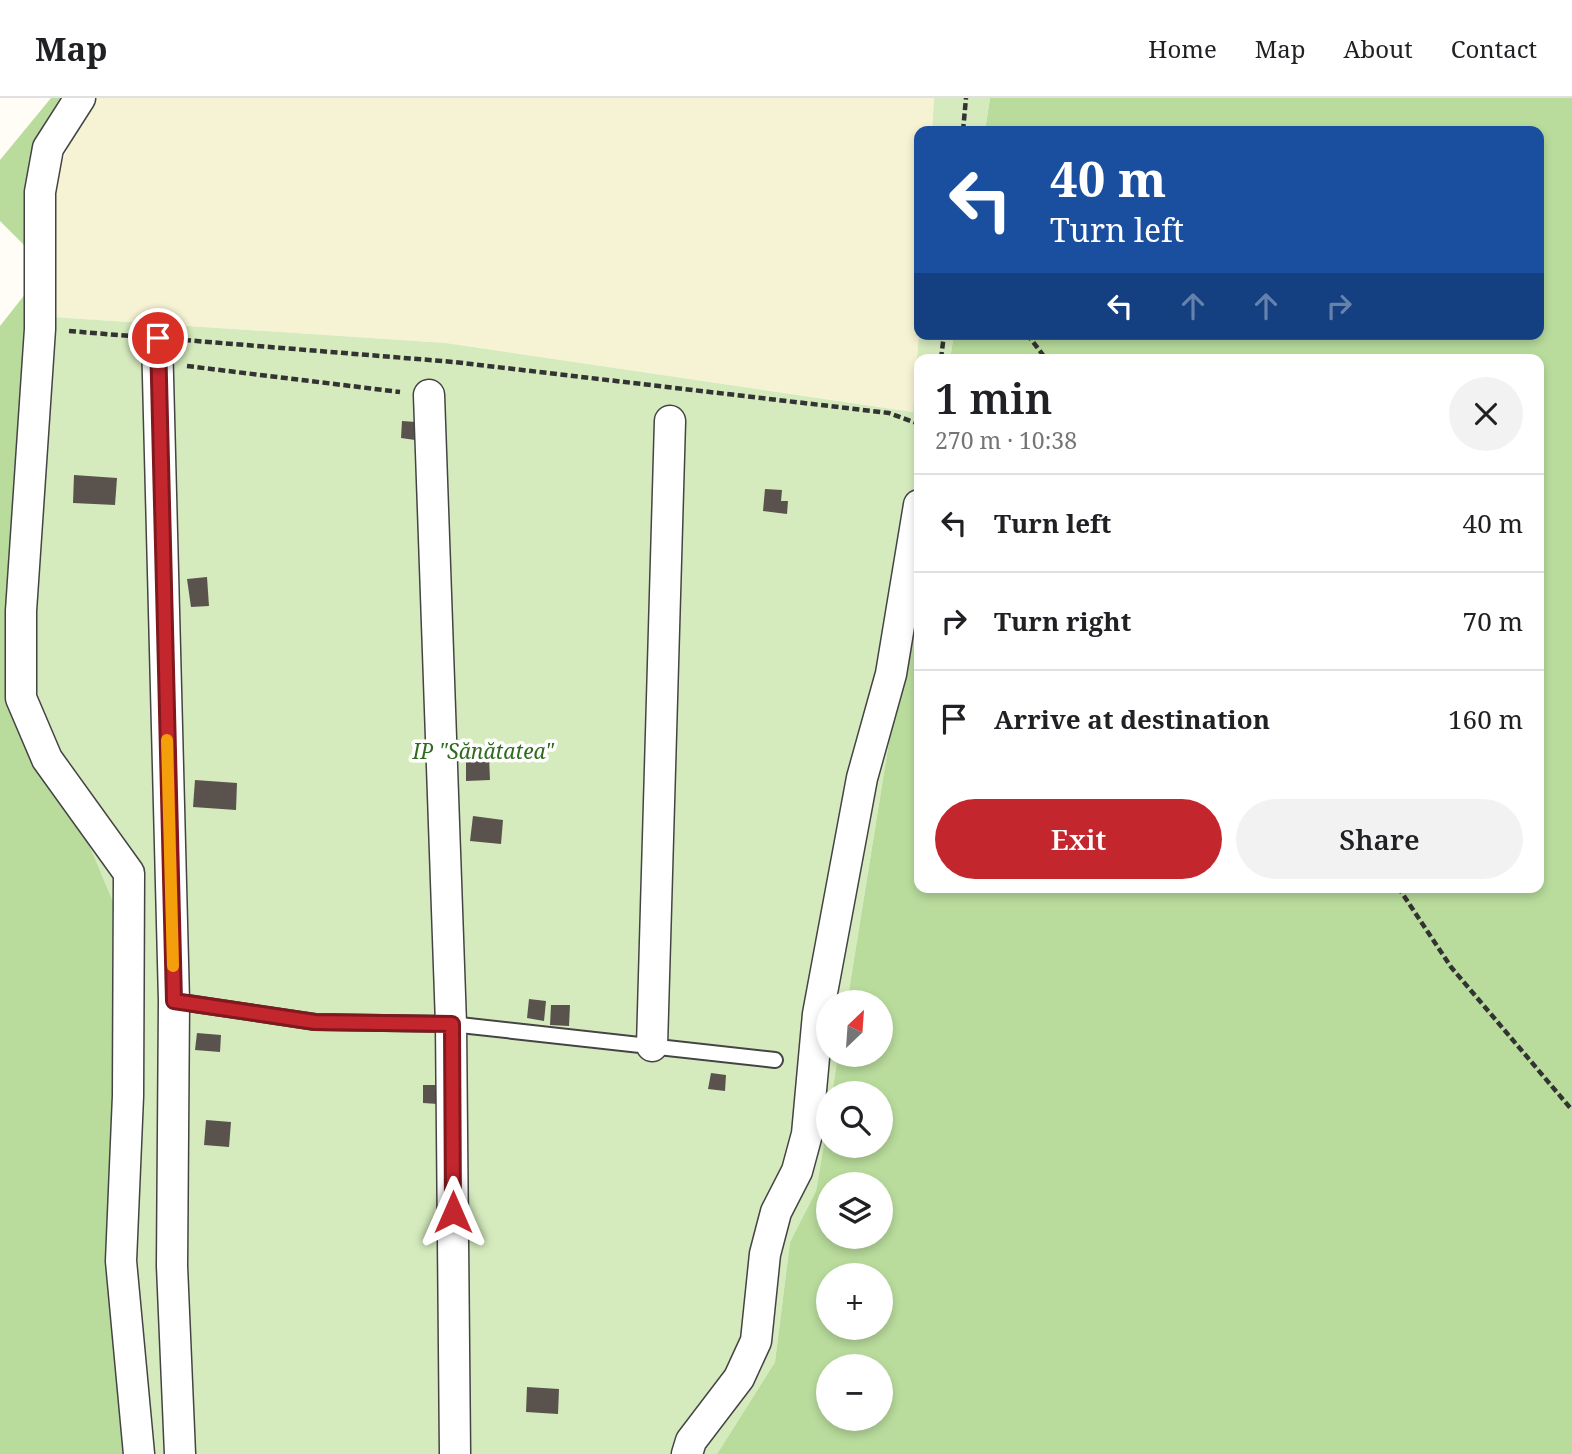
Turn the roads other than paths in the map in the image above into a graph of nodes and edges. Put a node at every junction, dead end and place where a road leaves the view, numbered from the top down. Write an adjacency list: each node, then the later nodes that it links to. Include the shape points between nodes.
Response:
1 (80, 98): 10 (street, via 48,148 40,192 40,329 21,611 21,698 47,759 129,873 128,1096 121,1261)
2 (158, 351): 6 (street)
3 (429, 395): 7 (street)
4 (670, 421): 8 (street)
5 (914, 535): 13 (street, via 891,674 862,778 818,1014 807,1134 765,1254 756,1341 739,1378 691,1441)
6 (174, 1001): 7 (lane, via 315,1022); 11 (street, via 172,1266)
7 (452, 1024): 8 (lane); 12 (street)
8 (652, 1046): 9 (lane)
9 (775, 1060)
10 (139, 1454)
11 (180, 1454)
12 (455, 1454)
13 (687, 1454)

